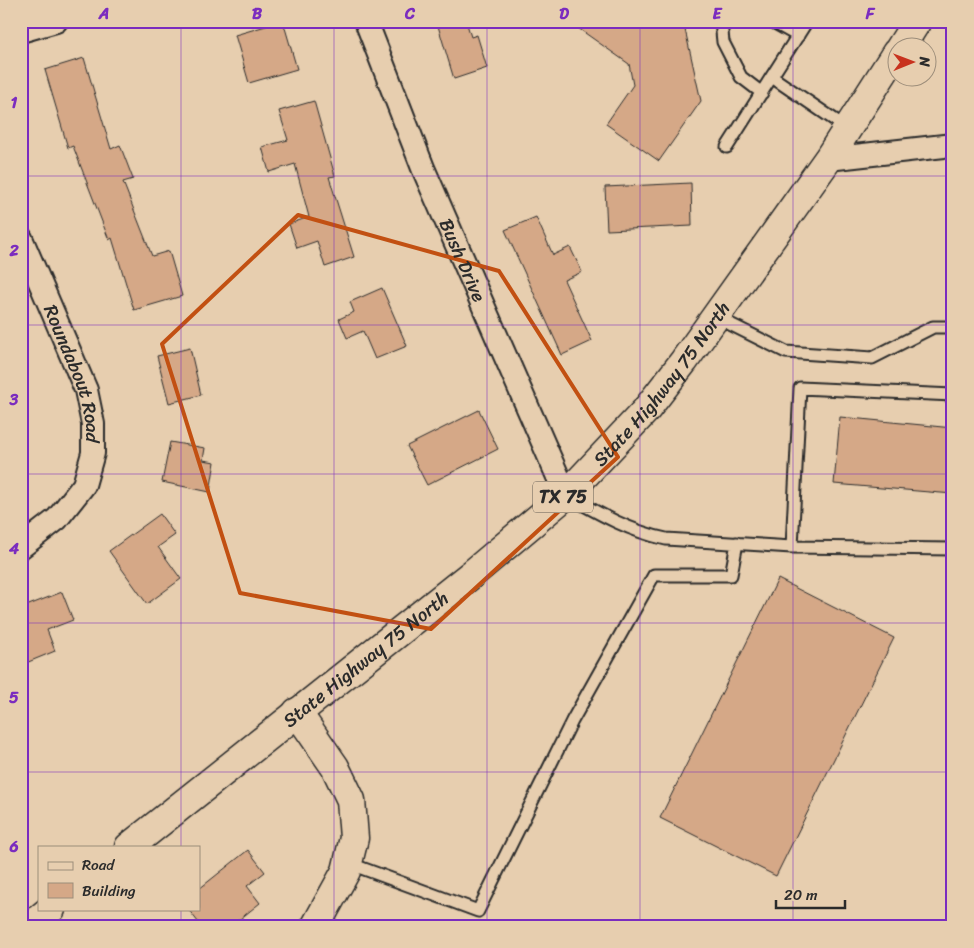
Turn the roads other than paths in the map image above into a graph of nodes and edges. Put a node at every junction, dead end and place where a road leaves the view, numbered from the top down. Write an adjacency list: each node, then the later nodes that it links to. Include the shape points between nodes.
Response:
1 (56, 21): 7 (street)
2 (366, 21): 21 (street, Bush Drive, via 423,168)
3 (721, 21): 12 (lane, via 723,42 741,77)
4 (771, 21): 8 (lane)
5 (807, 21): 8 (lane)
6 (917, 21): 9 (main road)
7 (21, 31)
8 (798, 36): 11 (lane)
9 (906, 38)
10 (886, 69): 13 (main road, State Highway 75 North / TX 75)
11 (772, 77): 12 (lane); 13 (lane)
12 (762, 93): 15 (lane)
13 (848, 129): 16 (main road, State Highway 75 North / TX 75)
14 (953, 145): 16 (street)
15 (727, 147)
16 (828, 160): 18 (main road, State Highway 75 North / TX 75)
17 (21, 238): 23 (street, Roundabout Road, via 86,390 93,424 93,454 84,486 57,519)
18 (716, 317): 19 (lane, via 786,352 872,358 933,327); 21 (main road, State Highway 75 North / TX 75, via 646,410)
19 (953, 327)
20 (953, 395): 24 (lane, via 800,388)
21 (566, 495): 22 (lane, via 619,524 645,534 666,539); 26 (main road, State Highway 75 North / TX 75)
22 (737, 543): 24 (lane); 28 (lane, via 731,575 654,575 572,721 478,911)
23 (21, 547)
24 (792, 547): 25 (lane)
25 (953, 549)
26 (297, 712): 27 (main road, State Highway 75 North / TX 75); 28 (main road, via 335,766 351,800 354,838)
27 (130, 846)
28 (348, 863): 31 (main road)
29 (49, 910): 30 (main road)
30 (29, 927)
31 (315, 927)

